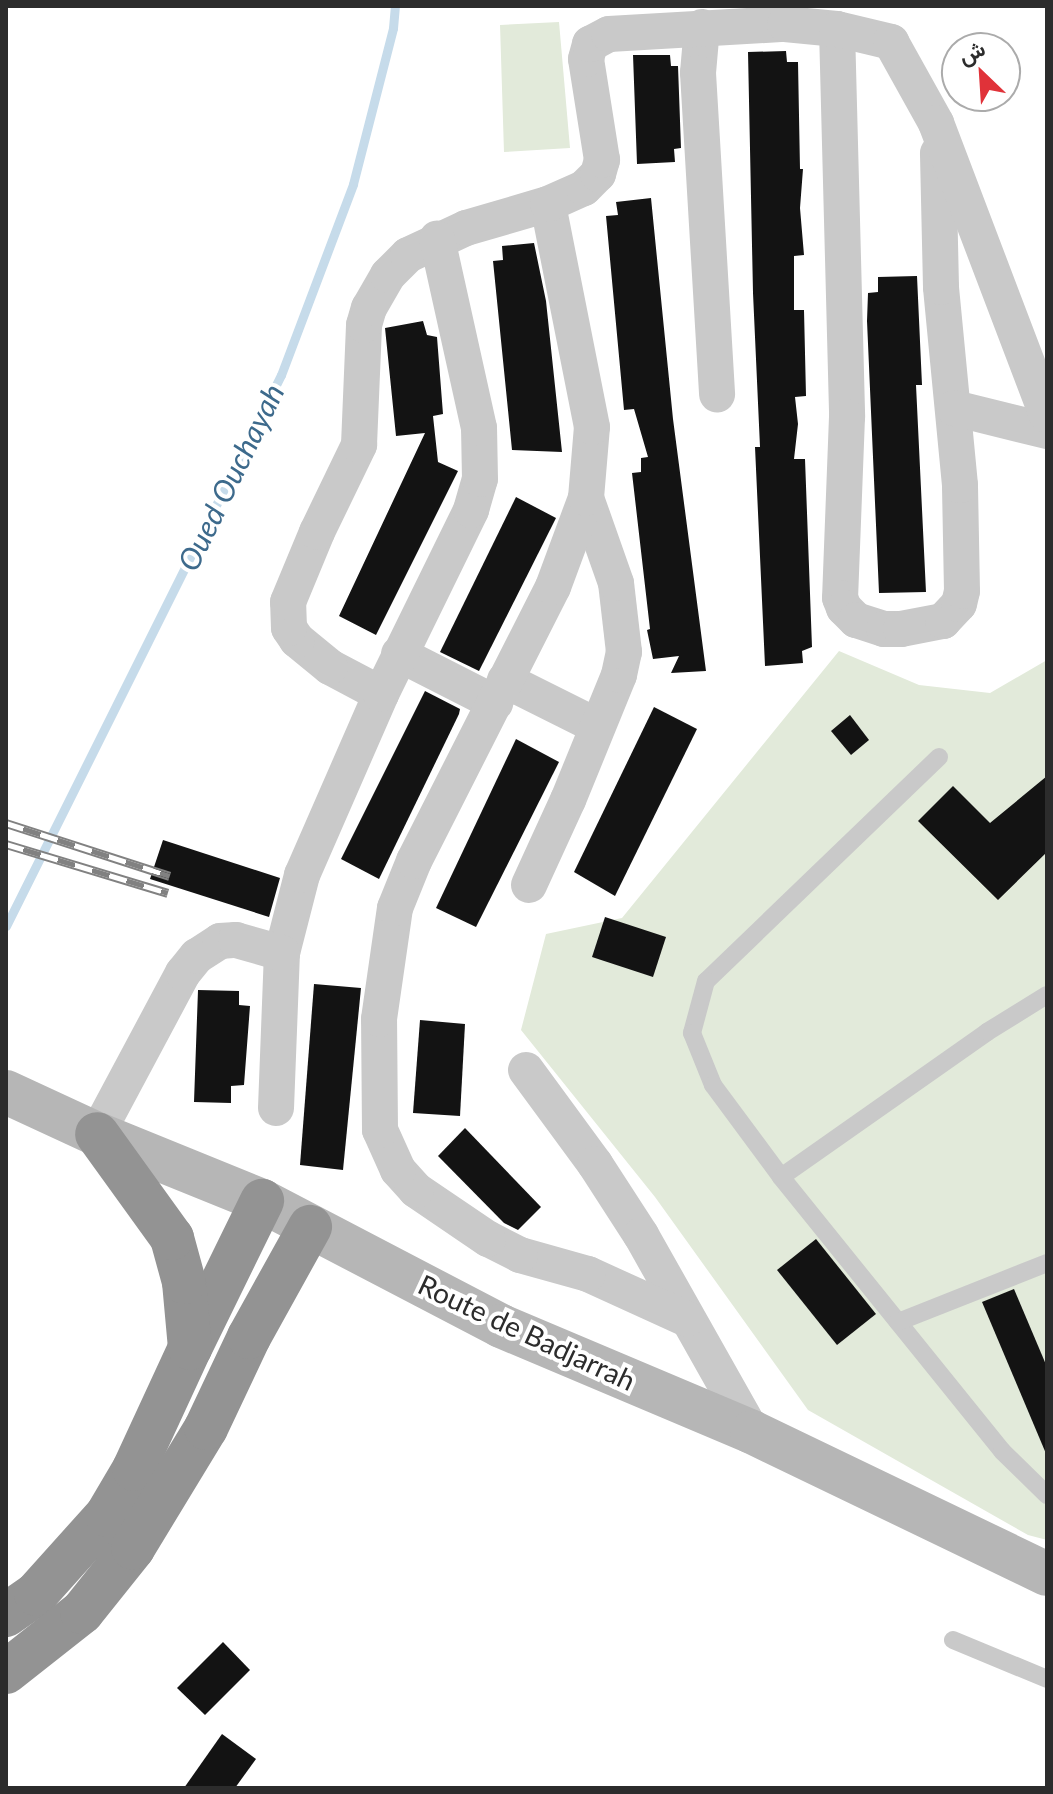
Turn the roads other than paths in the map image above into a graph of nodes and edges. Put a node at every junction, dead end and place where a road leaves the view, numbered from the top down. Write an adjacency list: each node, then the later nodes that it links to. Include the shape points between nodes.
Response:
1 (850, 18): 2 (street); 3 (street, via 891,42); 7 (street, via 840,598 849,614 864,624 901,629 934,624 959,604 963,574)
2 (702, 27): 4 (street, via 609,34 590,44 586,59 602,160 598,174 584,188); 6 (street, via 698,73)
3 (936, 123): 7 (street, via 941,287); 8 (street)
4 (548, 204): 5 (street); 10 (street, via 592,427)
5 (437, 239): 11 (street, via 479,428 480,479 471,510); 13 (street, via 408,255 388,275 369,308 359,445 288,602 289,628 297,640 330,667)
6 (717, 394)
7 (954, 408): 9 (street)
8 (1047, 415)
9 (1047, 431)
10 (586, 498): 12 (street, via 553,587); 14 (street, via 616,583 623,622 619,675)
11 (399, 654): 12 (street); 13 (street)
12 (500, 691): 14 (street); 27 (street, via 395,908 379,1019 380,1130 398,1170 416,1190 488,1239 520,1255 588,1274)
13 (381, 694): 17 (street, via 314,842)
14 (597, 726): 16 (street)
15 (939, 757): 23 (lane, via 706,981 692,1033 713,1085)
16 (529, 885)
17 (282, 953): 21 (street); 22 (street, via 236,940 220,941 197,956)
18 (1047, 995): 23 (lane)
19 (526, 1070): 27 (street, via 595,1164 661,1267)
20 (6, 1092): 22 (main road, Route de Badjarrah)
21 (276, 1108)
22 (97, 1134): 24 (main road, Route de Badjarrah); 29 (highway, via 172,1238 184,1282)
23 (781, 1177): 28 (lane)
24 (262, 1201): 25 (main road, Route de Badjarrah); 29 (highway)
25 (310, 1227): 30 (main road, Route de Badjarrah, via 501,1326); 35 (highway, via 206,1428 133,1548 82,1612)
26 (1047, 1263): 28 (lane)
27 (687, 1319): 30 (street)
28 (898, 1322): 31 (lane, via 1002,1451)
29 (190, 1348): 33 (highway, via 107,1515 36,1594)
30 (752, 1432): 32 (main road, Route de Badjarrah)
31 (1047, 1495)
32 (1047, 1574)
33 (6, 1615)
34 (953, 1640): 36 (lane)
35 (6, 1672)
36 (1047, 1679)

